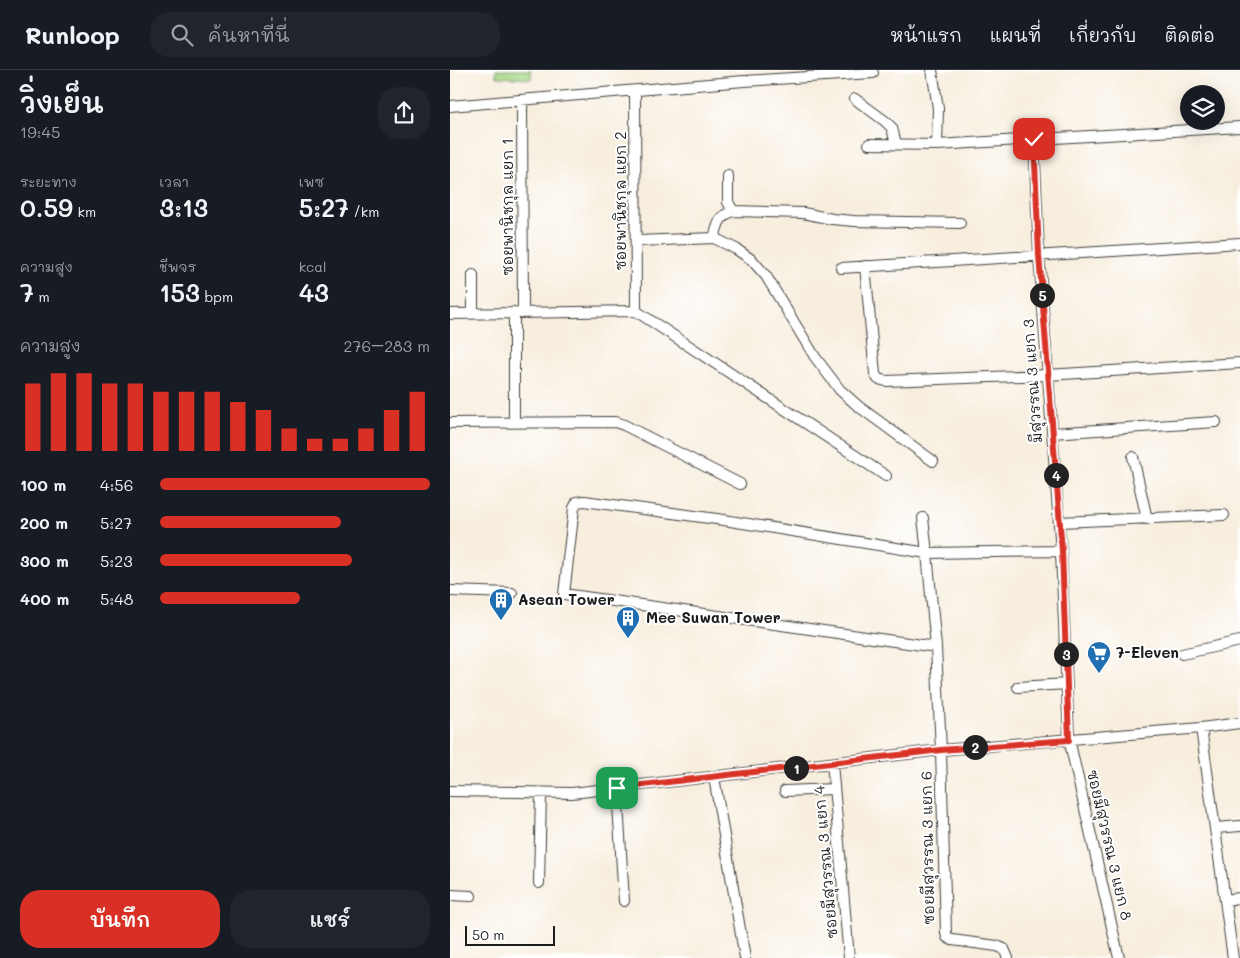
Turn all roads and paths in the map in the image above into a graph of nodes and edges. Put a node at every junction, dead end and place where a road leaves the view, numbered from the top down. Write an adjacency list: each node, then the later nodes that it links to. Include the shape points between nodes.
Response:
1 (932, 70): 11 (street, via 938,108)
2 (873, 73): 3 (street)
3 (635, 91): 5 (street); 16 (street, ซอยพานิชกุล แยก 2)
4 (855, 99): 10 (street, via 886,121 892,128)
5 (522, 101): 6 (street); 23 (street, ซอยพานิชกุล แยก 1)
6 (450, 106)
7 (1240, 126): 8 (street)
8 (1034, 139): 11 (street); 18 (street, มีสุวรรณ 3 แยก 3)
9 (868, 144): 10 (street)
10 (896, 144): 11 (street)
11 (937, 145)
12 (728, 176): 13 (street, via 728,202)
13 (733, 211): 14 (street, via 803,213 854,221); 15 (street, via 724,214 718,222)
14 (960, 223)
15 (714, 238): 16 (street); 33 (street, via 752,260 766,276 815,357 840,390)
16 (637, 241): 22 (street, ซอยพานิชกุล แยก 2)
17 (1240, 243): 18 (street)
18 (1039, 255): 19 (street); 27 (street, มีสุวรรณ 3 แยก 3)
19 (865, 266): 20 (street); 27 (street, via 878,379)
20 (841, 268)
21 (473, 274): 24 (street)
22 (636, 311): 23 (street); 34 (street)
23 (519, 312): 24 (street); 28 (street, ซอยพานิชกุล แยก 1)
24 (473, 313): 25 (street)
25 (450, 314)
26 (1240, 363): 27 (street)
27 (1047, 374): 31 (street, มีสุวรรณ 3 แยก 3)
28 (514, 422): 30 (street); 35 (street, via 615,422)
29 (1216, 422): 31 (street)
30 (450, 423)
31 (1052, 433): 39 (street, มีสุวรรณ 3 แยก 3)
32 (1133, 457): 38 (street)
33 (933, 461)
34 (886, 476)
35 (740, 484)
36 (1224, 515): 38 (street)
37 (923, 518): 41 (street, ซอยมีสุวรรณ 3 แยก 6)
38 (1147, 519): 39 (street)
39 (1059, 522): 40 (street, มีสุวรรณ 3 แยก 3)
40 (1062, 551): 41 (street); 47 (street, มีสุวรรณ 3 แยก 3)
41 (927, 553): 45 (street, ซอยมีสุวรรณ 3 แยก 6); 45 (street, via 584,501 578,502 574,508 564,594)
42 (450, 590): 43 (street)
43 (512, 593)
44 (1240, 641): 46 (street)
45 (936, 647): 52 (street, ซอยมีสุวรรณ 3 แยก 6)
46 (1182, 654)
47 (1067, 684): 48 (street); 51 (street, มีสุวรรณ 3 แยก 3)
48 (1018, 687)
49 (1240, 723): 50 (street)
50 (1201, 728): 51 (street); 61 (street)
51 (1069, 740): 52 (street); 71 (street, ซอยมีสุวรรณ 3 แยก 8)
52 (941, 750): 53 (street); 70 (street, ซอยมีสุวรรณ 3 แยก 6, via 946,933 952,940 997,946 1004,949)
53 (832, 763): 54 (street); 56 (street, ซอยมีสุวรรณ 3 แยก 4)
54 (714, 777): 55 (street); 68 (street)
55 (617, 788): 59 (street); 67 (street)
56 (834, 788): 58 (street); 69 (street, ซอยมีสุวรรณ 3 แยก 4)
57 (450, 791): 59 (street)
58 (785, 791)
59 (541, 794): 62 (street)
60 (1240, 826): 61 (street)
61 (1216, 828): 66 (street)
62 (539, 883)
63 (450, 895): 64 (street)
64 (472, 896)
65 (1240, 898): 66 (street)
66 (1225, 900): 72 (street)
67 (624, 901)
68 (746, 958)
69 (849, 958)
70 (1008, 958)
71 (1119, 958)
72 (1233, 958)

